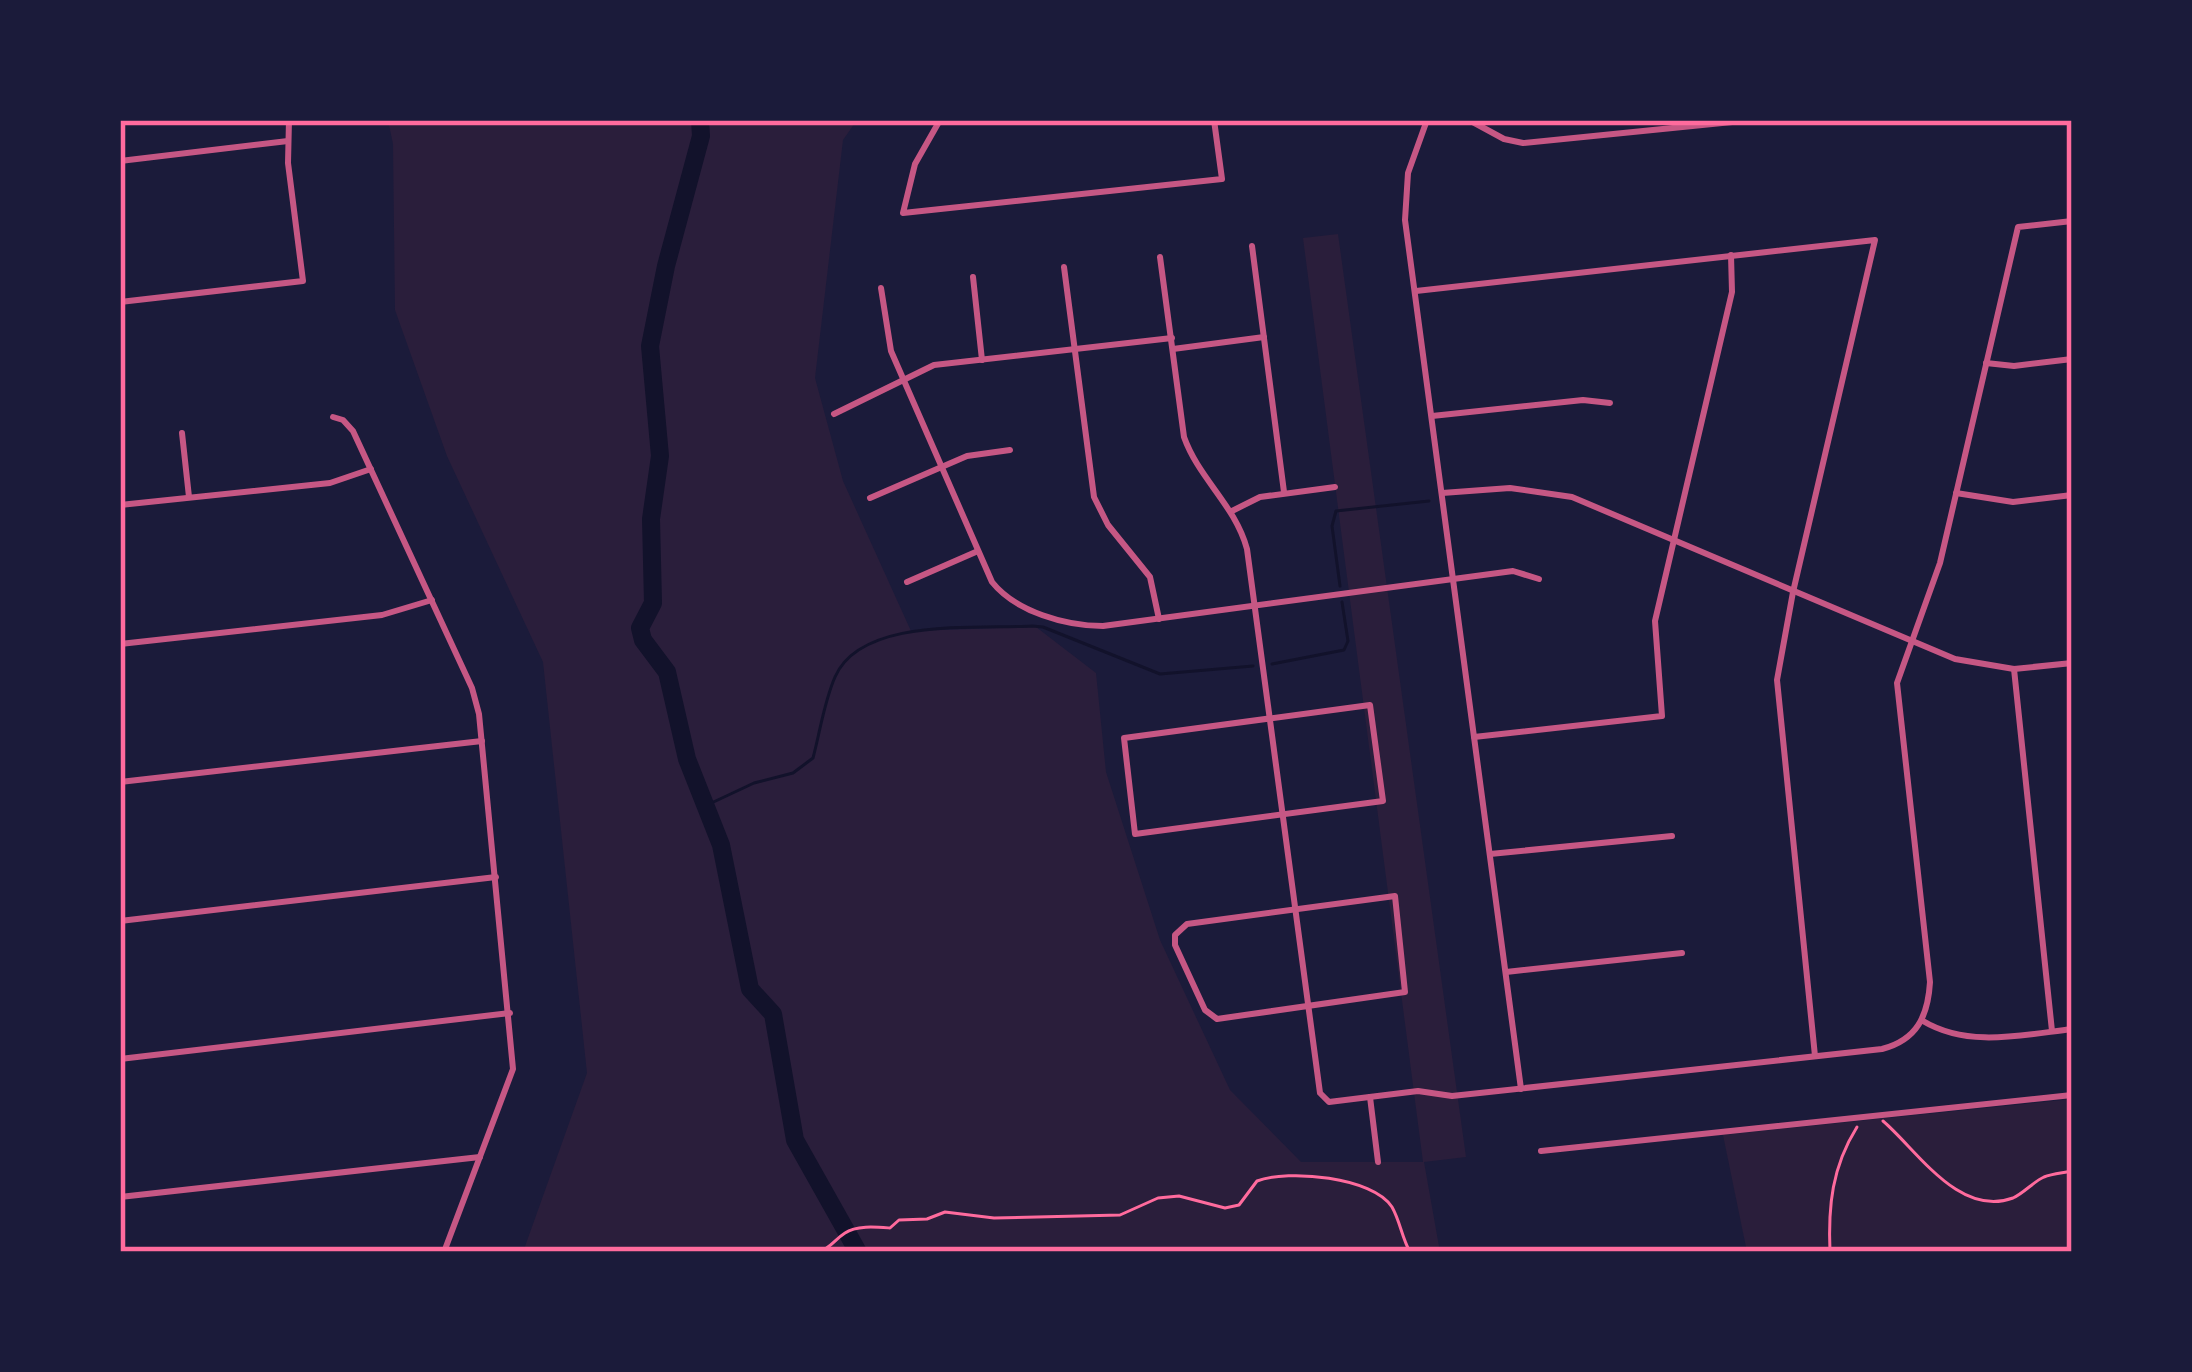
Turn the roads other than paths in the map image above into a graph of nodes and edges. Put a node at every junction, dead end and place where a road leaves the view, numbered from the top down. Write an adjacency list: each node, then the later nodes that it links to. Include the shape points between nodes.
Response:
1 (289, 120): 7 (street)
2 (940, 120): 3 (street, via 915,164 903,213 1222,179)
3 (1214, 120)
4 (1427, 120): 16 (street, via 1405,193)
5 (1469, 120): 6 (street, via 1523,143)
6 (1752, 120)
7 (288, 141): 8 (street); 17 (street, via 303,281)
8 (120, 160)
9 (2072, 221): 24 (street, via 2018,227)
10 (1252, 246): 18 (street)
11 (1731, 254): 16 (street); 43 (street, via 1732,292); 48 (street, via 1875,240)
12 (1160, 256): 19 (street)
13 (1064, 267): 21 (street)
14 (973, 277): 23 (street)
15 (881, 288): 25 (street)
16 (1416, 291): 28 (street)
17 (120, 302)
18 (1264, 337): 20 (street); 35 (street)
19 (1172, 338): 20 (street); 21 (street)
20 (1173, 349): 42 (street, via 1191,455)
21 (1073, 350): 23 (street); 51 (street, via 1098,510 1150,577)
22 (2072, 359): 24 (street)
23 (982, 360): 25 (street, via 934,365)
24 (1986, 363): 36 (street)
25 (904, 381): 27 (street); 32 (street)
26 (1610, 403): 28 (street)
27 (834, 414)
28 (1432, 416): 37 (street)
29 (333, 417): 33 (street, via 348,424)
30 (182, 434): 39 (street)
31 (1010, 450): 32 (street)
32 (940, 467): 40 (street); 44 (street)
33 (371, 469): 39 (street, via 330,483); 49 (street)
34 (1336, 487): 35 (street)
35 (1284, 492): 42 (street)
36 (1956, 493): 38 (street, via 2013,502); 52 (street)
37 (1442, 494): 43 (street, via 1550,492); 45 (street)
38 (2072, 495)
39 (189, 497): 41 (street)
40 (870, 498)
41 (120, 506)
42 (1232, 511): 50 (street)
43 (1674, 541): 48 (street); 57 (street, via 1655,621 1662,716)
44 (979, 551): 47 (street); 51 (street, via 997,589 1057,620 1102,626)
45 (1454, 579): 46 (street, via 1514,571); 50 (street); 57 (street)
46 (1539, 579)
47 (907, 582)
48 (1793, 592): 52 (street); 73 (street, via 1777,680)
49 (432, 600): 53 (street, via 382,615); 58 (street, via 472,688)
50 (1255, 606): 51 (street); 56 (street)
51 (1159, 619)
52 (1912, 642): 55 (street); 70 (street, via 1896,696 1930,982)
53 (120, 644)
54 (2072, 662): 55 (street)
55 (2014, 669): 72 (street)
56 (1270, 719): 60 (street); 60 (street, via 1370,705 1383,801); 60 (street, via 1124,738 1135,833)
57 (1474, 737): 62 (street)
58 (482, 741): 59 (street); 63 (street)
59 (120, 782)
60 (1282, 816): 64 (street)
61 (1672, 836): 62 (street)
62 (1490, 854): 67 (street)
63 (496, 877): 65 (street); 69 (street)
64 (1294, 911): 68 (street); 68 (street, via 1396,896 1405,992); 68 (street, via 1186,924 1175,945 1210,1017)
65 (120, 921)
66 (1682, 953): 67 (street)
67 (1506, 972): 75 (street)
68 (1307, 1006): 77 (street, via 1323,1099)
69 (510, 1013): 74 (street); 79 (street, via 513,1069)
70 (1923, 1021): 72 (street, via 1974,1038); 73 (street, via 1894,1046)
71 (2072, 1029): 72 (street)
72 (2052, 1031)
73 (1815, 1056): 75 (street)
74 (120, 1059)
75 (1521, 1089): 77 (street)
76 (2072, 1095): 78 (street)
77 (1370, 1097): 80 (street)
78 (1541, 1151)
79 (481, 1157): 81 (street); 82 (street)
80 (1378, 1162)
81 (120, 1197)
82 (444, 1252)

